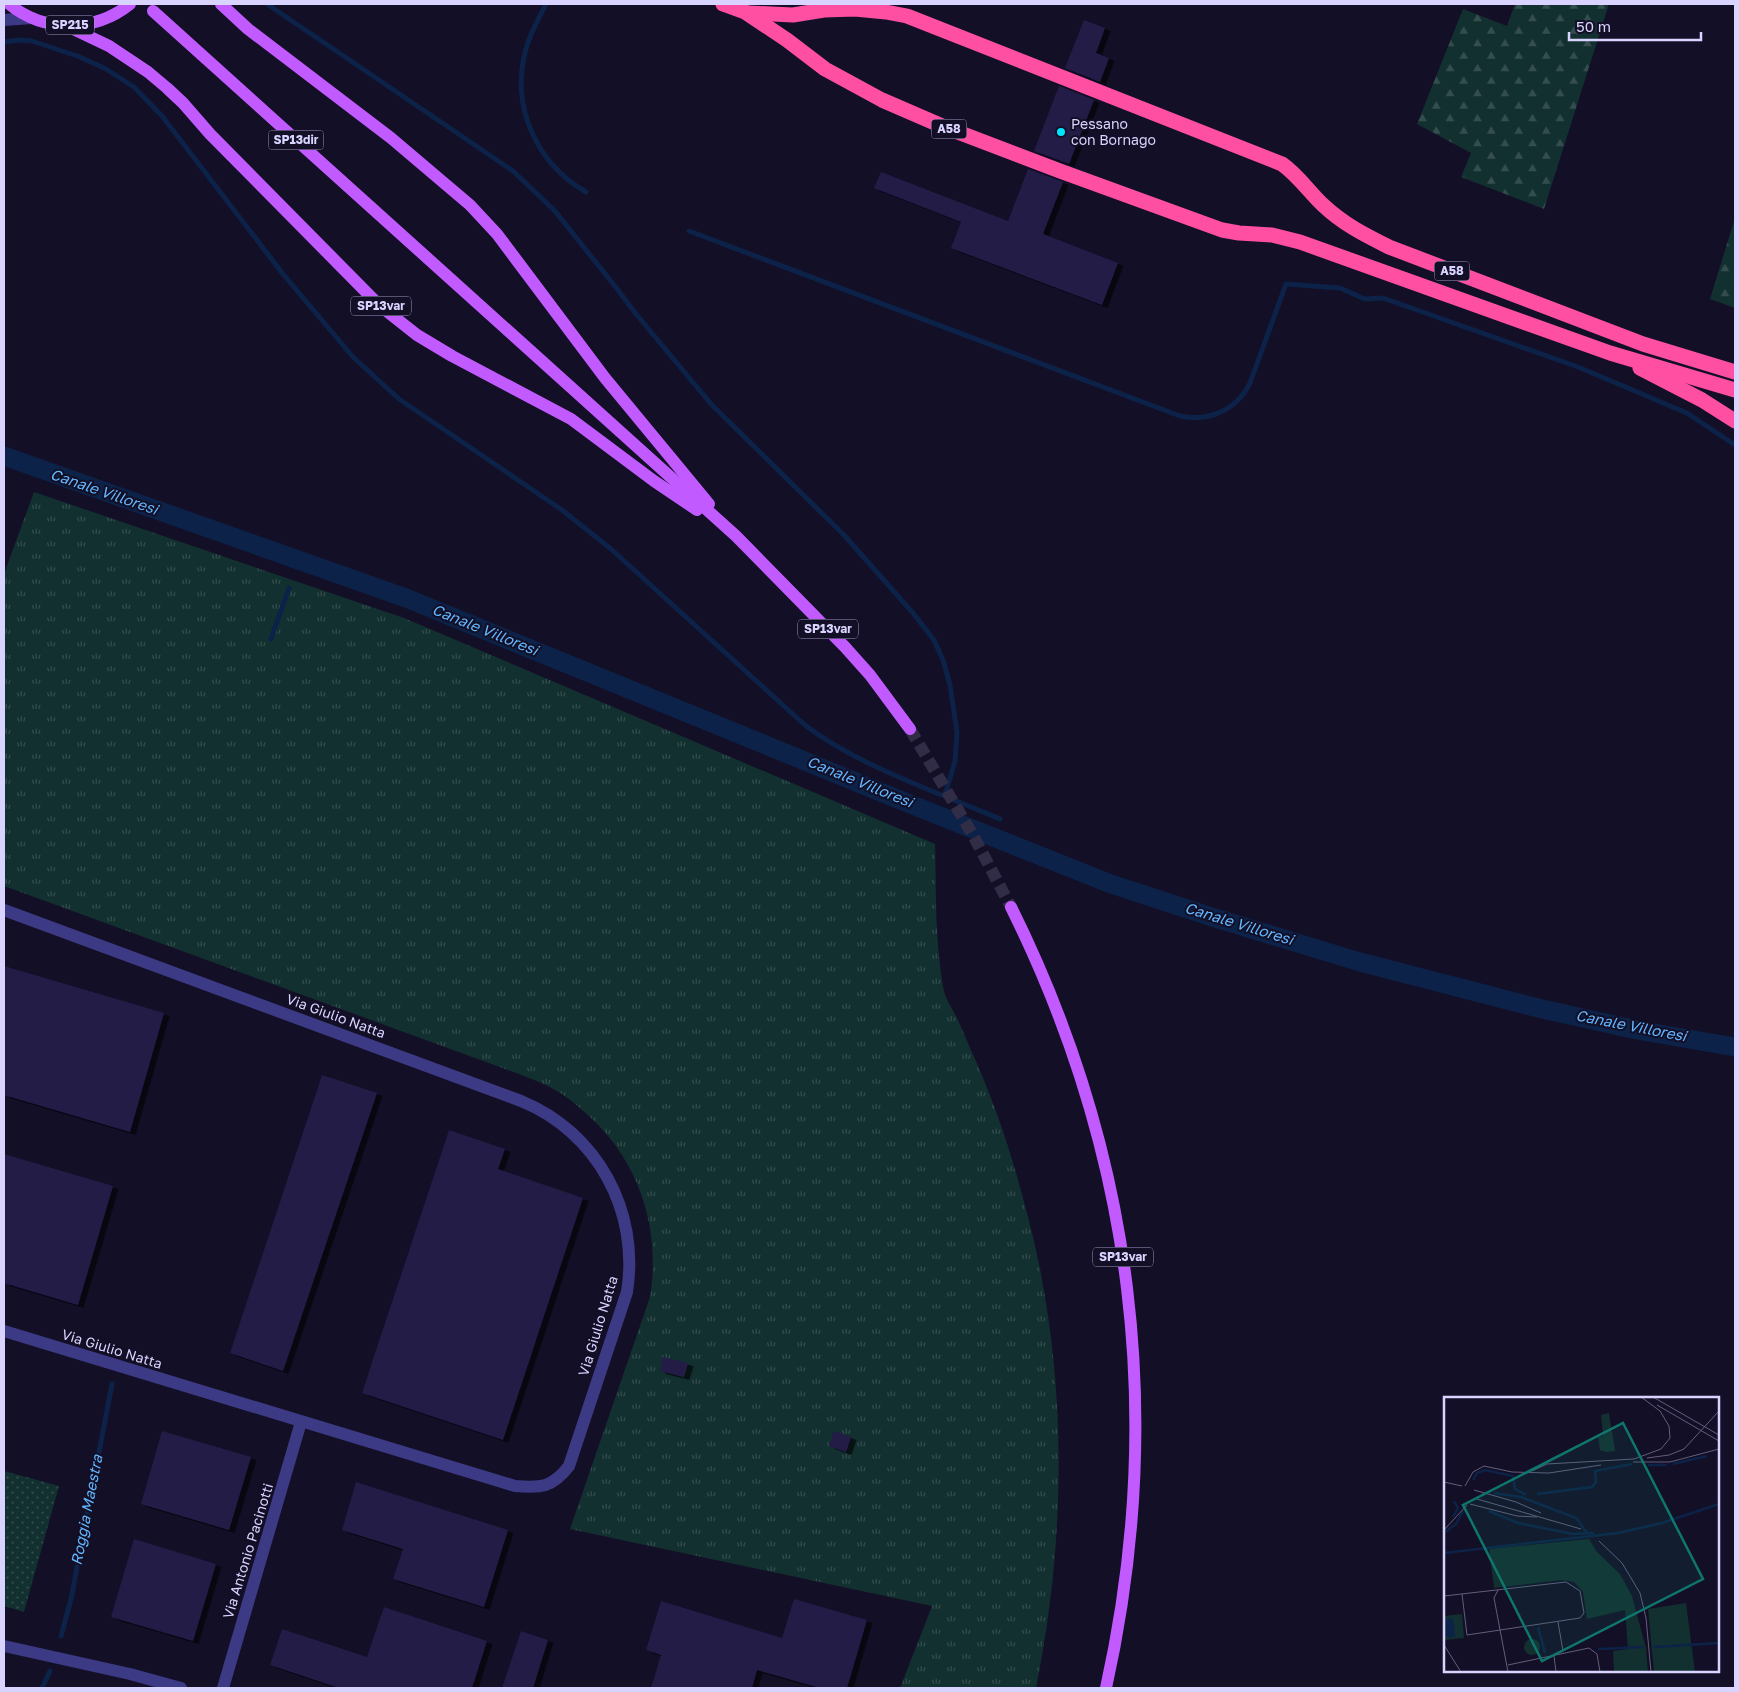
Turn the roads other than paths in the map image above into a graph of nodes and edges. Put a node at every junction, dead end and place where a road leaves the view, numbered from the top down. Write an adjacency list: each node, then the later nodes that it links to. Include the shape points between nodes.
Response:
1 (9, 4): 7 (main road, SP215)
2 (130, 4): 9 (main road, SP215, via 99,21)
3 (221, 4): 16 (main road, SP13var, via 248,29 391,138 470,205 497,234 605,378)
4 (723, 4): 6 (highway, A58)
5 (153, 11): 10 (main road, SP13dir)
6 (745, 12): 11 (highway, A58, via 794,15 860,9 907,16 1282,164 1342,221 1389,247); 12 (highway, A58, via 842,80 942,126 1207,225 1300,242)
7 (32, 18): 8 (street, SP215); 9 (main road, SP215)
8 (4, 20)
9 (67, 26): 16 (main road, SP13var, via 109,46 167,88 379,305 417,335 571,419 654,481)
10 (439, 269): 16 (main road, SP13var)
11 (1643, 344): 13 (highway, A58); 14 (highway, A58)
12 (1610, 353): 14 (highway, A58); 15 (highway, A58, via 1702,400)
13 (1735, 372)
14 (1735, 389)
15 (1735, 421)
16 (736, 536): 17 (main road, SP13var, via 845,647)
17 (910, 729)
18 (1012, 907): 25 (main road, SP13var, via 1049,988 1086,1093 1112,1194 1129,1298 1136,1402 1134,1492 1123,1596)
19 (4, 910): 21 (street, Via Giulio Natta, via 536,1107 561,1123 585,1145 606,1173 624,1217 629,1251 627,1292 569,1466 557,1479 540,1488 515,1486)
20 (4, 1332): 21 (street, Via Giulio Natta)
21 (301, 1422): 24 (street, Via Antonio Pacinotti)
22 (4, 1646): 23 (street)
23 (181, 1688)
24 (223, 1688)
25 (1106, 1688)

